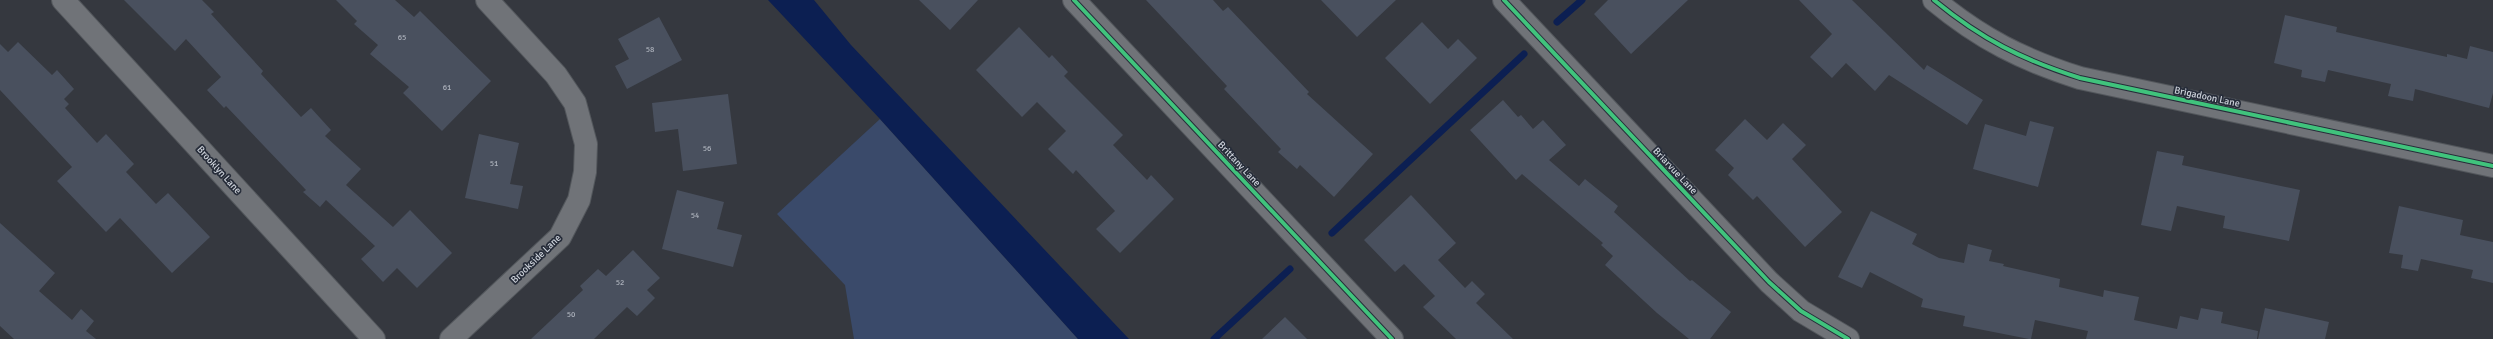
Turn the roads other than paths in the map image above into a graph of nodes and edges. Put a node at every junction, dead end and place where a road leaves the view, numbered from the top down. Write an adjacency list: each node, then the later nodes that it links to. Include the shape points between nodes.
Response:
1 (63, 0): 7 (street, Brooklyn Lane)
2 (487, 0): 8 (street, Brookside Lane, via 556,75 575,103 586,144 585,172 576,207 560,237)
3 (1074, 0): 9 (street, Brittany Lane)
4 (1504, 0): 10 (street, Briarvue Lane, via 1769,282 1801,311)
5 (1934, 0): 6 (street, Brigadoon Lane, via 1965,25 2005,50 2080,78)
6 (2493, 166)
7 (374, 339)
8 (451, 339)
9 (1392, 339)
10 (1848, 339)

